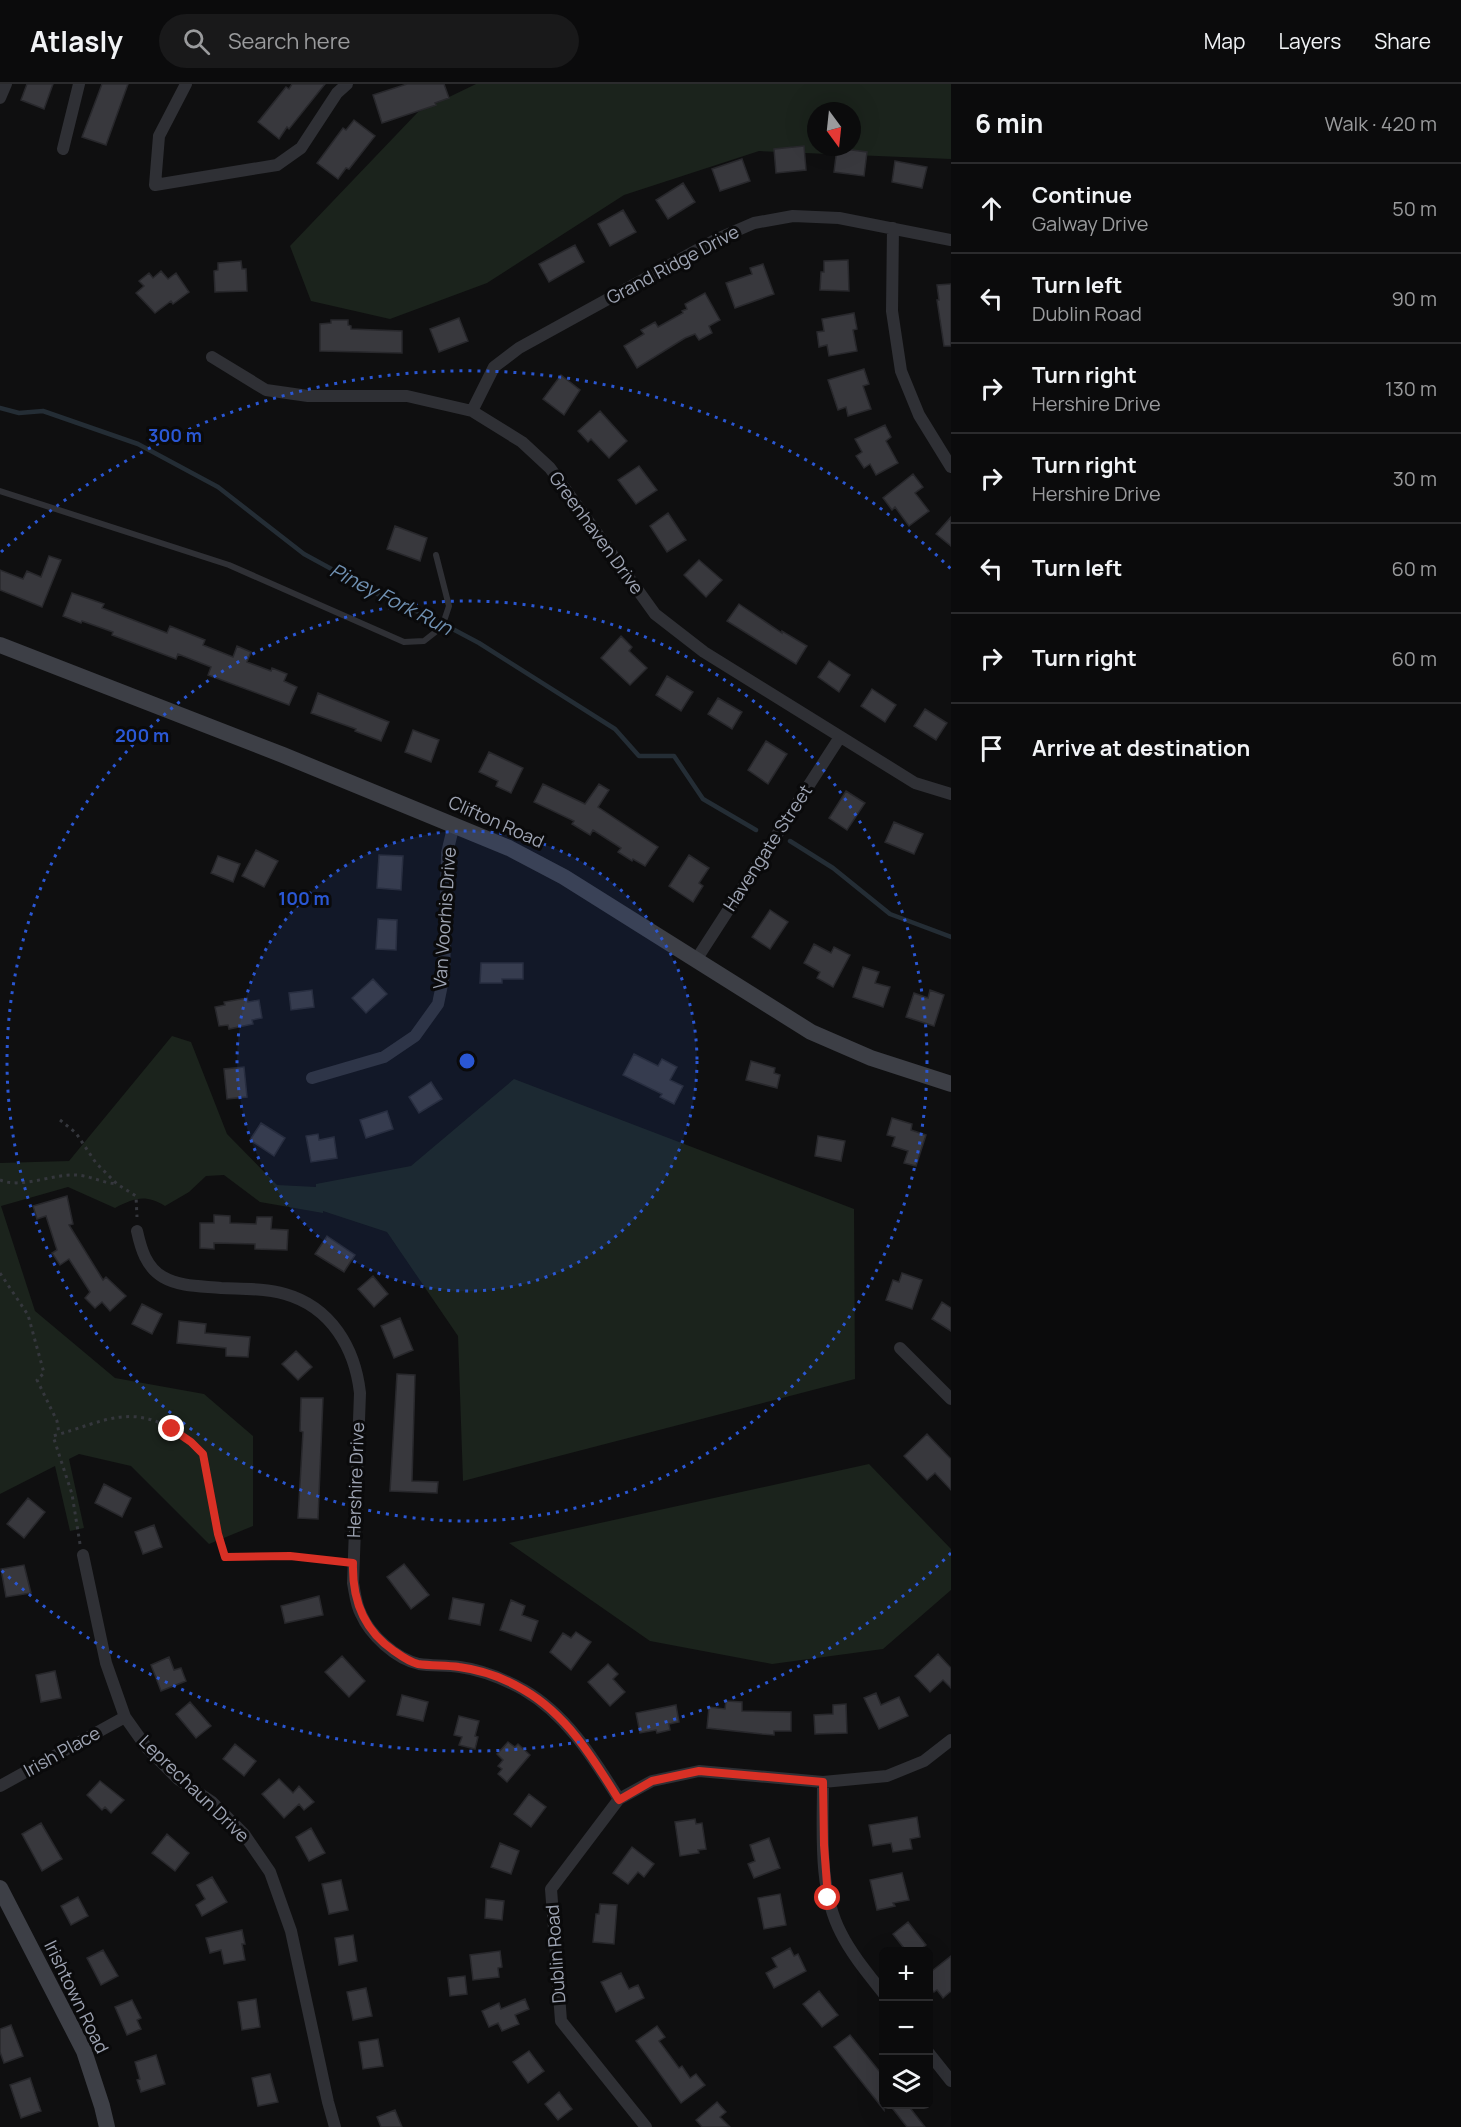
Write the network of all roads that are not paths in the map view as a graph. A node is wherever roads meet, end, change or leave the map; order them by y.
1 (6, 84) edge
2 (79, 84) edge
3 (186, 84) edge
4 (347, 84) edge
5 (0, 98) edge
6 (63, 149) dead end
7 (892, 228) junction
8 (951, 240) edge
9 (212, 357) dead end
10 (472, 411) junction
11 (951, 467) edge
12 (0, 491) edge
13 (436, 555) dead end
14 (0, 645) edge
15 (840, 737) junction
16 (951, 794) edge
17 (454, 824) junction
18 (696, 960) junction
19 (312, 1078) dead end
20 (951, 1084) edge
21 (137, 1231) dead end
22 (900, 1348) dead end
23 (951, 1399) edge
24 (83, 1555) dead end
25 (125, 1717) junction
26 (951, 1740) edge
27 (823, 1782) junction
28 (0, 1786) edge
29 (619, 1800) junction
30 (0, 1888) edge
31 (879, 1989) edge
32 (930, 2055) edge
33 (951, 2081) edge
34 (107, 2127) edge
35 (335, 2127) edge
36 (646, 2127) edge

1 - 5 street
2 - 6 street
3 - 4 street
7 - 8 street, Grand Ridge Drive
7 - 10 street, Grand Ridge Drive
7 - 11 street
9 - 10 street, Greenhaven Drive
10 - 15 street, Greenhaven Drive
12 - 13 lane
14 - 17 main road, Clifton Road
15 - 16 street, Greenhaven Drive
15 - 18 street, Havengate Street
17 - 18 main road, Clifton Road
17 - 19 street, Van Voorhis Drive
18 - 20 main road, Clifton Road
21 - 29 street, Hershire Drive
22 - 23 street
24 - 25 street, Leprechaun Drive
25 - 28 street, Irish Place
25 - 35 street, Leprechaun Drive
26 - 27 street, Dublin Road
27 - 29 street, Dublin Road
27 - 31 street
29 - 36 street, Dublin Road
30 - 34 main road, Irishtown Road
32 - 33 street

